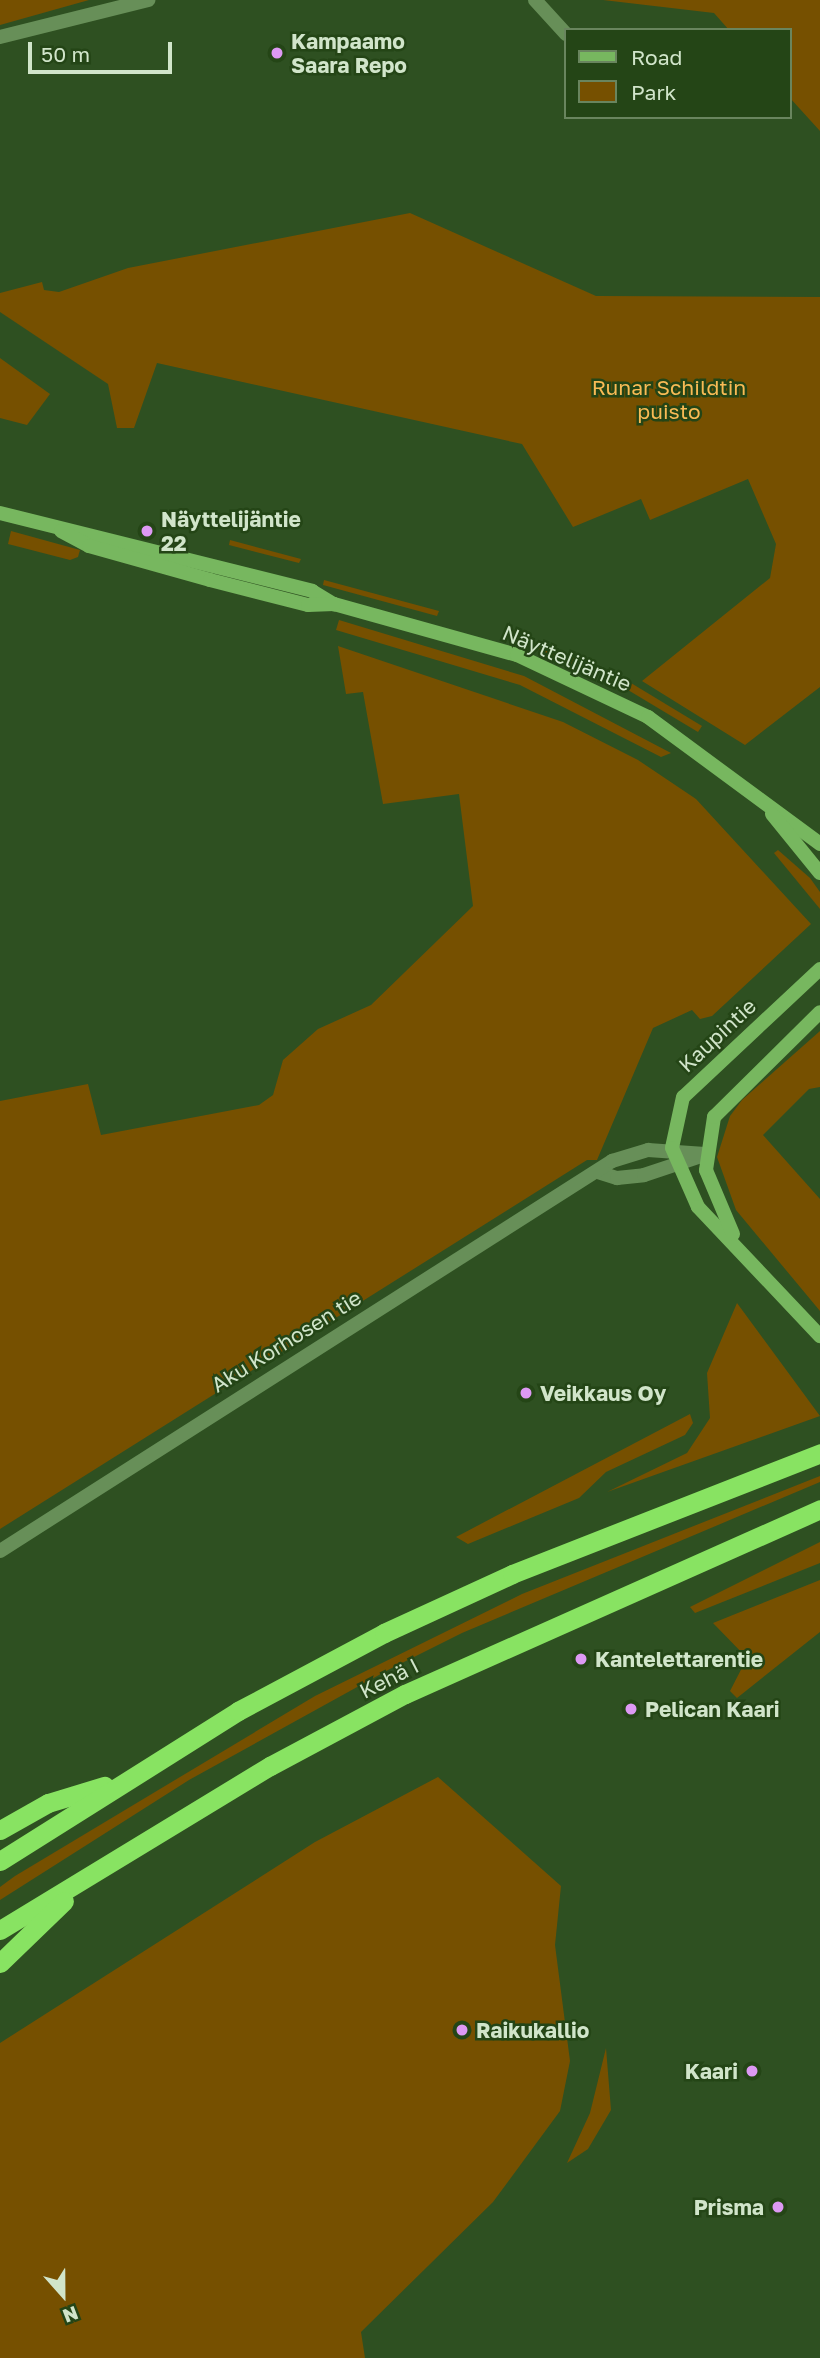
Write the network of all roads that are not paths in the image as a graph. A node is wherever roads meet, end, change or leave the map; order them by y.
1 (148, 0) edge
2 (535, 0) edge
3 (564, 32) edge
4 (0, 37) edge
5 (0, 513) edge
6 (761, 799) junction
7 (820, 844) edge
8 (820, 873) edge
9 (820, 969) edge
10 (820, 1012) edge
11 (672, 1148) junction
12 (705, 1154) junction
13 (677, 1167) junction
14 (598, 1172) junction
15 (739, 1245) junction
16 (816, 1331) edge
17 (820, 1453) edge
18 (820, 1509) edge
19 (0, 1551) edge
20 (125, 1779) junction
21 (0, 1830) edge
22 (0, 1861) edge
23 (87, 1878) junction
24 (0, 1930) edge
25 (0, 1963) edge

1 - 4 street
2 - 3 street
5 - 6 main road, Näyttelijäntie
6 - 7 main road, Näyttelijäntie
6 - 8 main road, Näyttelijäntie
9 - 11 main road, Kaupintie
10 - 12 main road
11 - 12 street, Aku Korhosen tie
11 - 13 main road
11 - 14 street, Aku Korhosen tie
12 - 13 street
12 - 15 main road
13 - 14 street
13 - 15 main road
14 - 19 street, Aku Korhosen tie
15 - 16 main road
17 - 20 highway, Kehä I
18 - 23 highway, Kehä I
20 - 21 highway
20 - 22 highway, Kehä I
23 - 24 highway, Kehä I
23 - 25 highway

